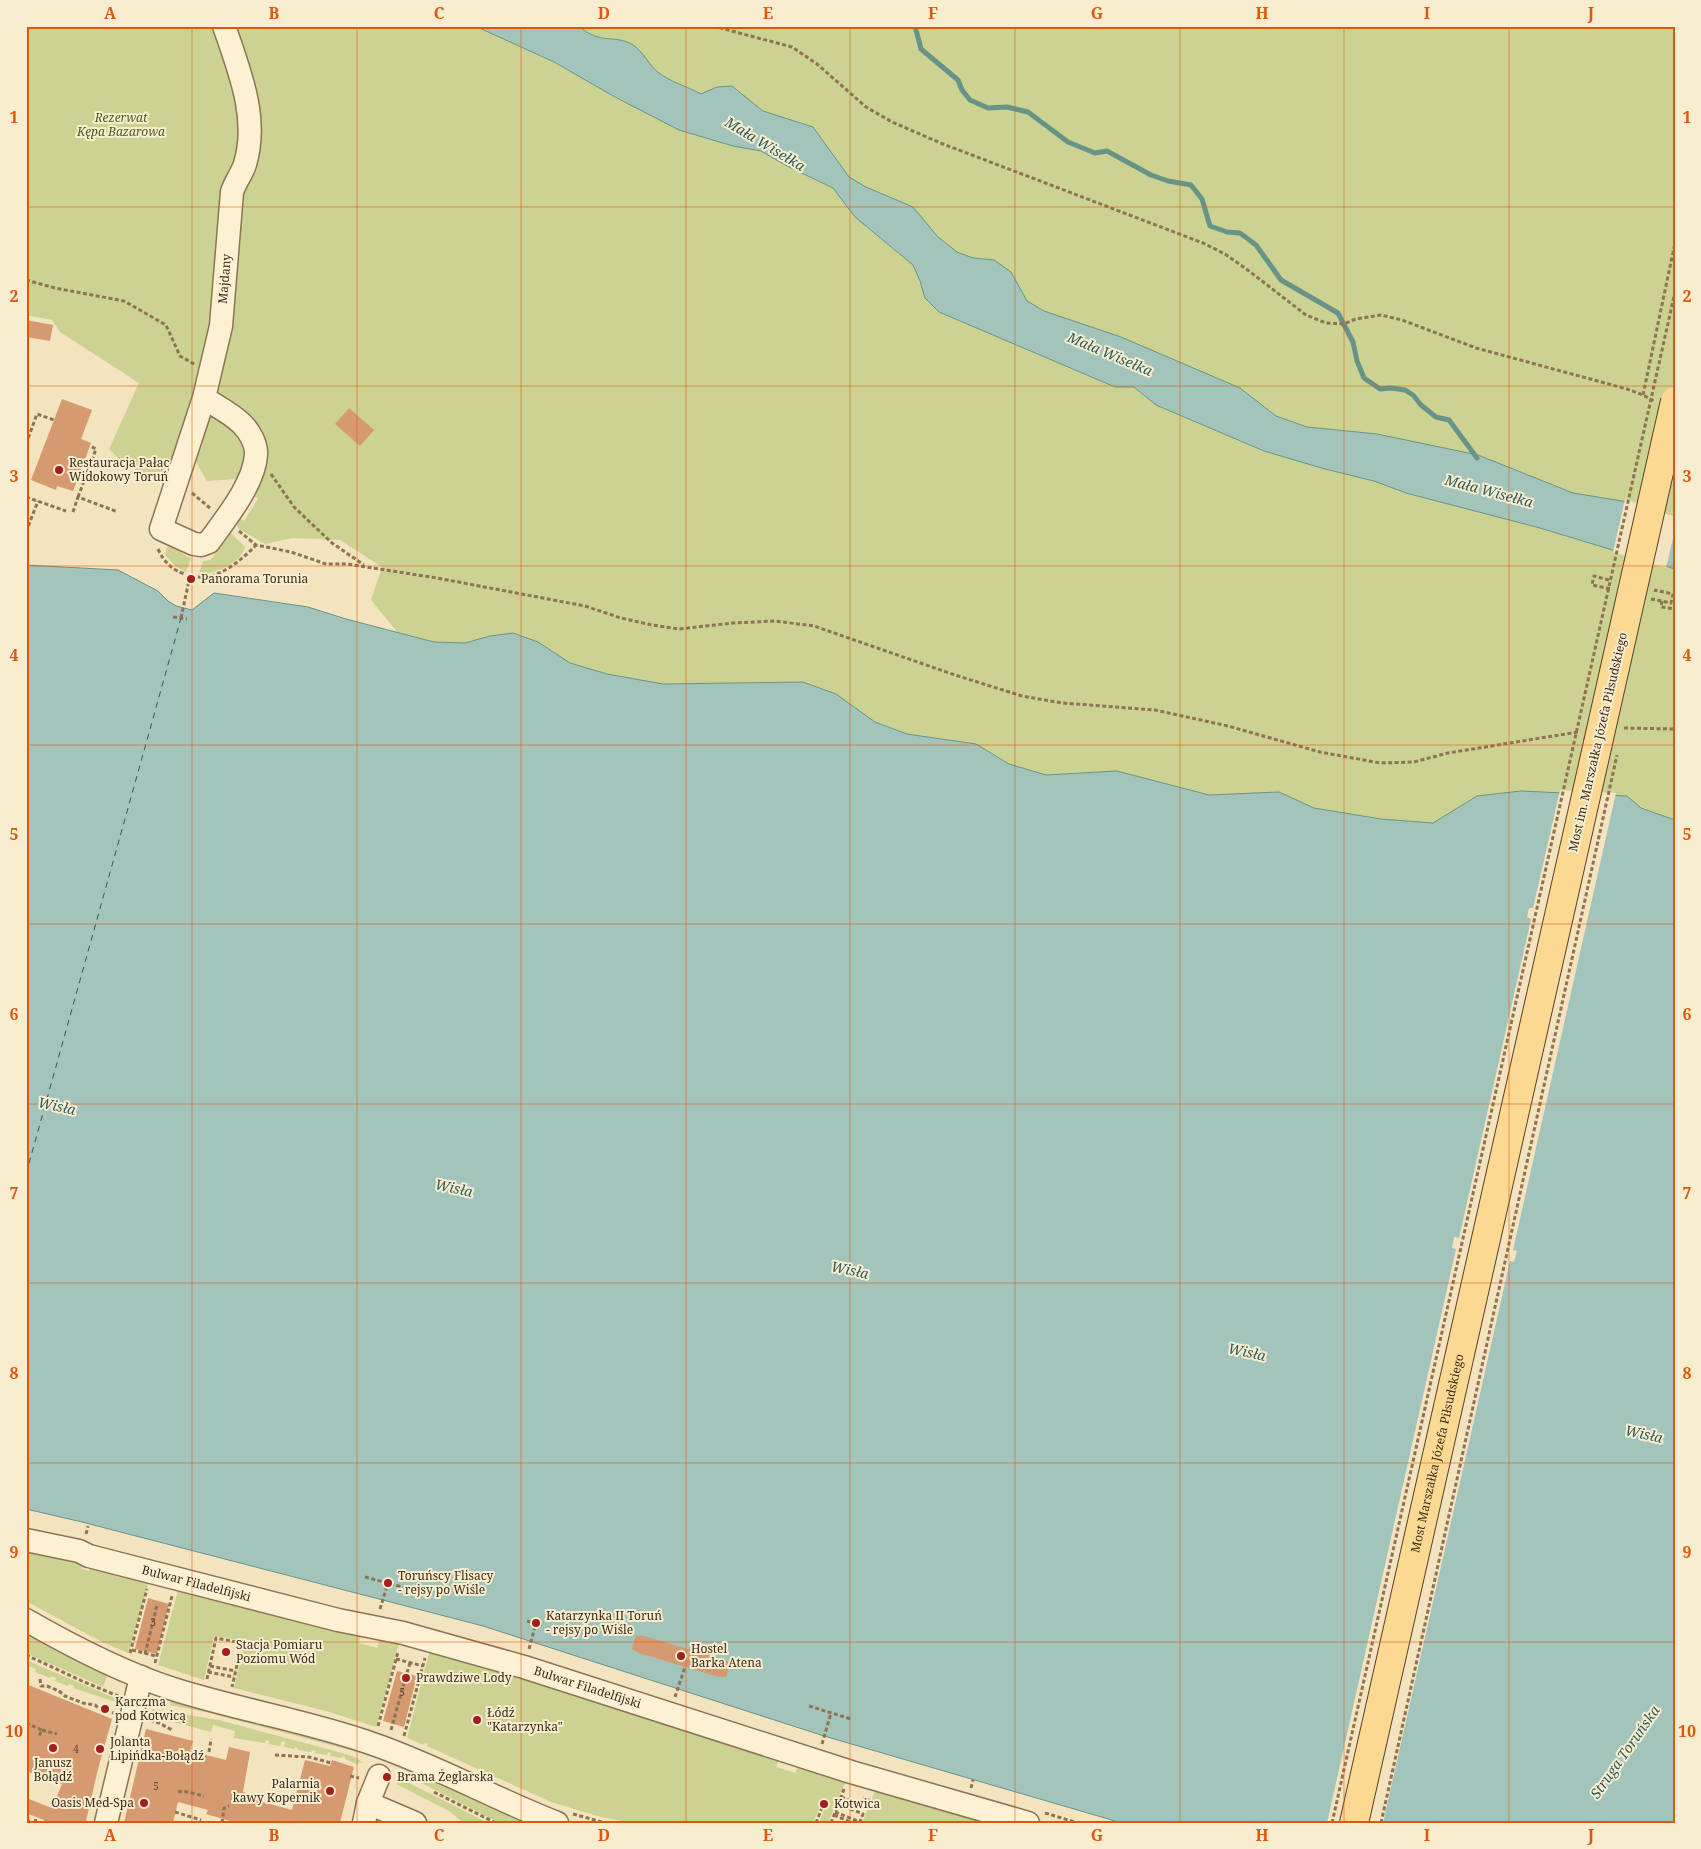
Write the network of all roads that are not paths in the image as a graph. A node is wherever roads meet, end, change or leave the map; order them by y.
1 (224, 26) edge
2 (204, 398) junction
3 (1667, 402) edge
4 (1521, 1083) joint
5 (26, 1540) edge
6 (26, 1620) edge
7 (147, 1673) junction
8 (394, 1742) junction
9 (366, 1813) edge
10 (106, 1823) edge
11 (415, 1823) edge
12 (558, 1823) edge
13 (1028, 1823) edge
14 (1354, 1823) edge

1 - 2 street, Majdany
2 - 2 street, Majdany
3 - 4 main road, Most im. Marszałka Józefa Piłsudskiego, bridge
4 - 14 main road, Most Marszałka Józefa Piłsudskiego
5 - 13 street, Bulwar Filadelfijski
6 - 7 street
7 - 8 street
7 - 10 street
8 - 9 street
8 - 12 street
9 - 11 street

